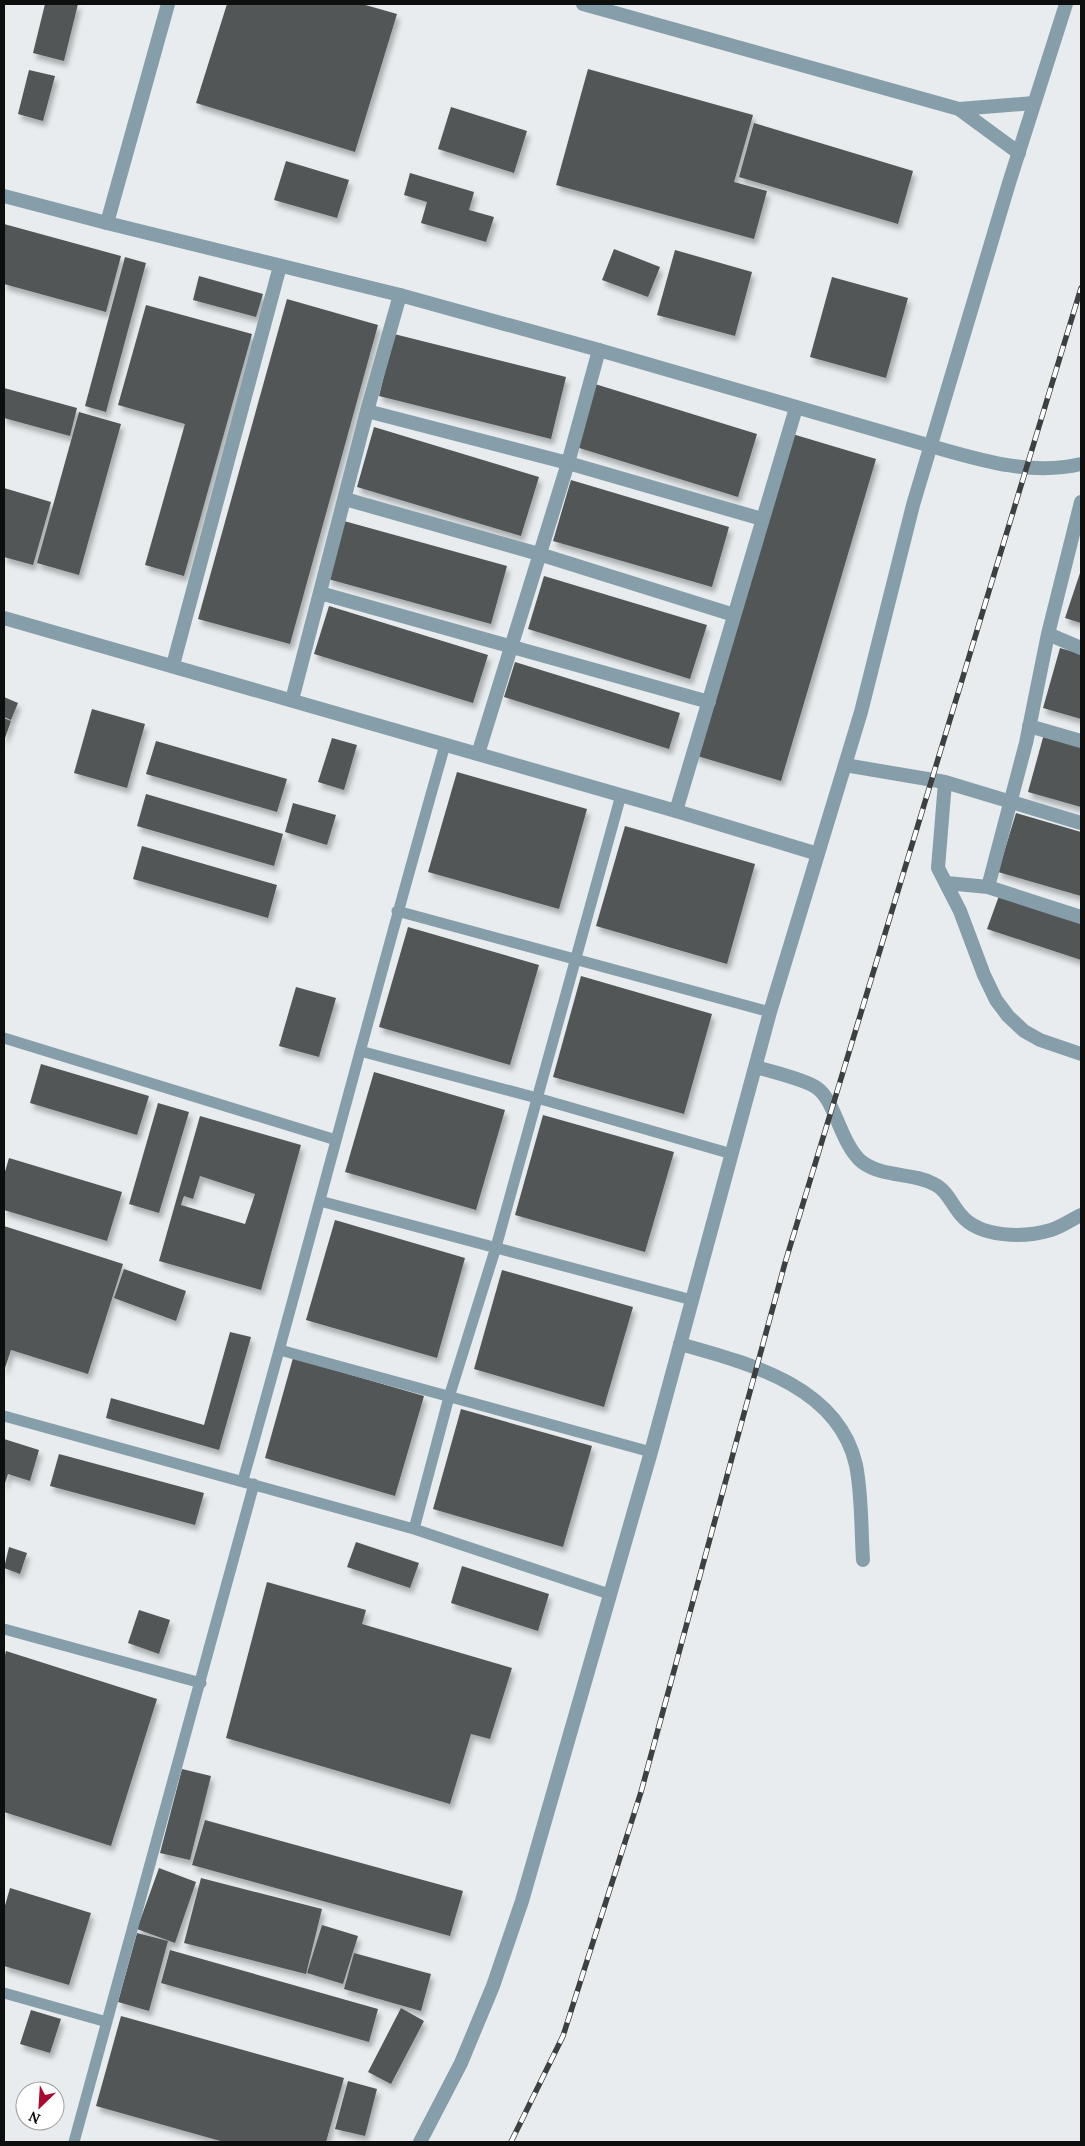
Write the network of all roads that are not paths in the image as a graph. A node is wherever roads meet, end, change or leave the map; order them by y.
1 (168, 4) edge
2 (584, 4) edge
3 (1066, 4) edge
4 (1034, 103) junction
5 (959, 109) junction
6 (1019, 153) junction
7 (4, 196) edge
8 (107, 223) junction
9 (280, 266) junction
10 (400, 295) junction
11 (599, 350) junction
12 (796, 408) junction
13 (367, 411) junction
14 (931, 446) junction
15 (568, 463) junction
16 (1081, 464) edge
17 (345, 499) junction
18 (1081, 502) edge
19 (762, 519) junction
20 (539, 554) junction
21 (1068, 554) junction
22 (1081, 559) edge
23 (320, 593) junction
24 (734, 614) junction
25 (4, 618) edge
26 (1048, 634) junction
27 (510, 646) junction
28 (1081, 648) edge
29 (173, 665) junction
30 (292, 700) junction
31 (708, 702) junction
32 (1029, 726) junction
33 (1081, 741) edge
34 (445, 745) junction
35 (478, 754) junction
36 (845, 765) junction
37 (945, 782) junction
38 (621, 795) junction
39 (1012, 800) junction
40 (676, 811) junction
41 (1081, 823) edge
42 (818, 854) junction
43 (947, 883) junction
44 (988, 887) junction
45 (397, 911) junction
46 (1081, 917) edge
47 (575, 960) junction
48 (770, 1012) junction
49 (4, 1038) edge
50 (360, 1051) junction
51 (1081, 1054) edge
52 (756, 1067) junction
53 (537, 1098) junction
54 (336, 1140) junction
55 (732, 1154) junction
56 (320, 1201) junction
57 (1081, 1215) edge
58 (496, 1248) junction
59 (692, 1300) junction
60 (680, 1344) junction
61 (280, 1350) junction
62 (450, 1397) junction
63 (4, 1416) edge
64 (651, 1452) junction
65 (243, 1480) junction
66 (254, 1484) junction
67 (414, 1529) junction
68 (863, 1560) dead end
69 (609, 1594) junction
70 (4, 1629) edge
71 (201, 1683) junction
72 (4, 1993) edge
73 (107, 2022) junction
74 (74, 2142) edge
75 (420, 2142) edge

1 - 8 street
2 - 5 street
3 - 4 street
4 - 5 street
4 - 6 street
5 - 6 street
6 - 14 street
7 - 8 street
8 - 9 street
9 - 10 street
9 - 29 street
10 - 11 street
10 - 13 street
11 - 12 street
11 - 15 street
12 - 14 street
12 - 19 street
13 - 15 street
13 - 17 street
14 - 16 street
14 - 36 street
15 - 19 street
15 - 20 street
17 - 20 street
17 - 23 street
18 - 21 street
19 - 24 street
20 - 24 street
20 - 27 street
21 - 22 street
21 - 26 street
23 - 27 street
23 - 30 street
24 - 31 street
25 - 29 street
26 - 28 street
26 - 32 street
27 - 31 street
27 - 35 street
29 - 30 street
30 - 34 street
31 - 40 street
32 - 33 street
32 - 39 street
34 - 35 street
34 - 45 lane
35 - 38 street
36 - 37 street
36 - 42 street
37 - 39 street
37 - 43 street
38 - 40 street
38 - 47 lane
39 - 41 street
39 - 44 street
40 - 42 street
42 - 48 street
43 - 44 street
43 - 51 street
44 - 46 street
45 - 47 lane
45 - 50 lane
47 - 48 lane
47 - 53 lane
48 - 52 street
49 - 54 lane
50 - 53 lane
50 - 54 lane
52 - 55 street
52 - 57 street
53 - 55 lane
53 - 58 lane
54 - 56 lane
55 - 59 street
56 - 58 lane
56 - 61 lane
58 - 59 lane
58 - 62 lane
59 - 60 street
60 - 64 street
60 - 68 street
61 - 62 lane
61 - 65 lane
62 - 64 lane
62 - 67 lane
63 - 65 lane
64 - 69 street
65 - 66 lane
66 - 67 lane
66 - 71 lane
67 - 69 lane
69 - 75 street
70 - 71 lane
71 - 73 lane
72 - 73 lane
73 - 74 lane

